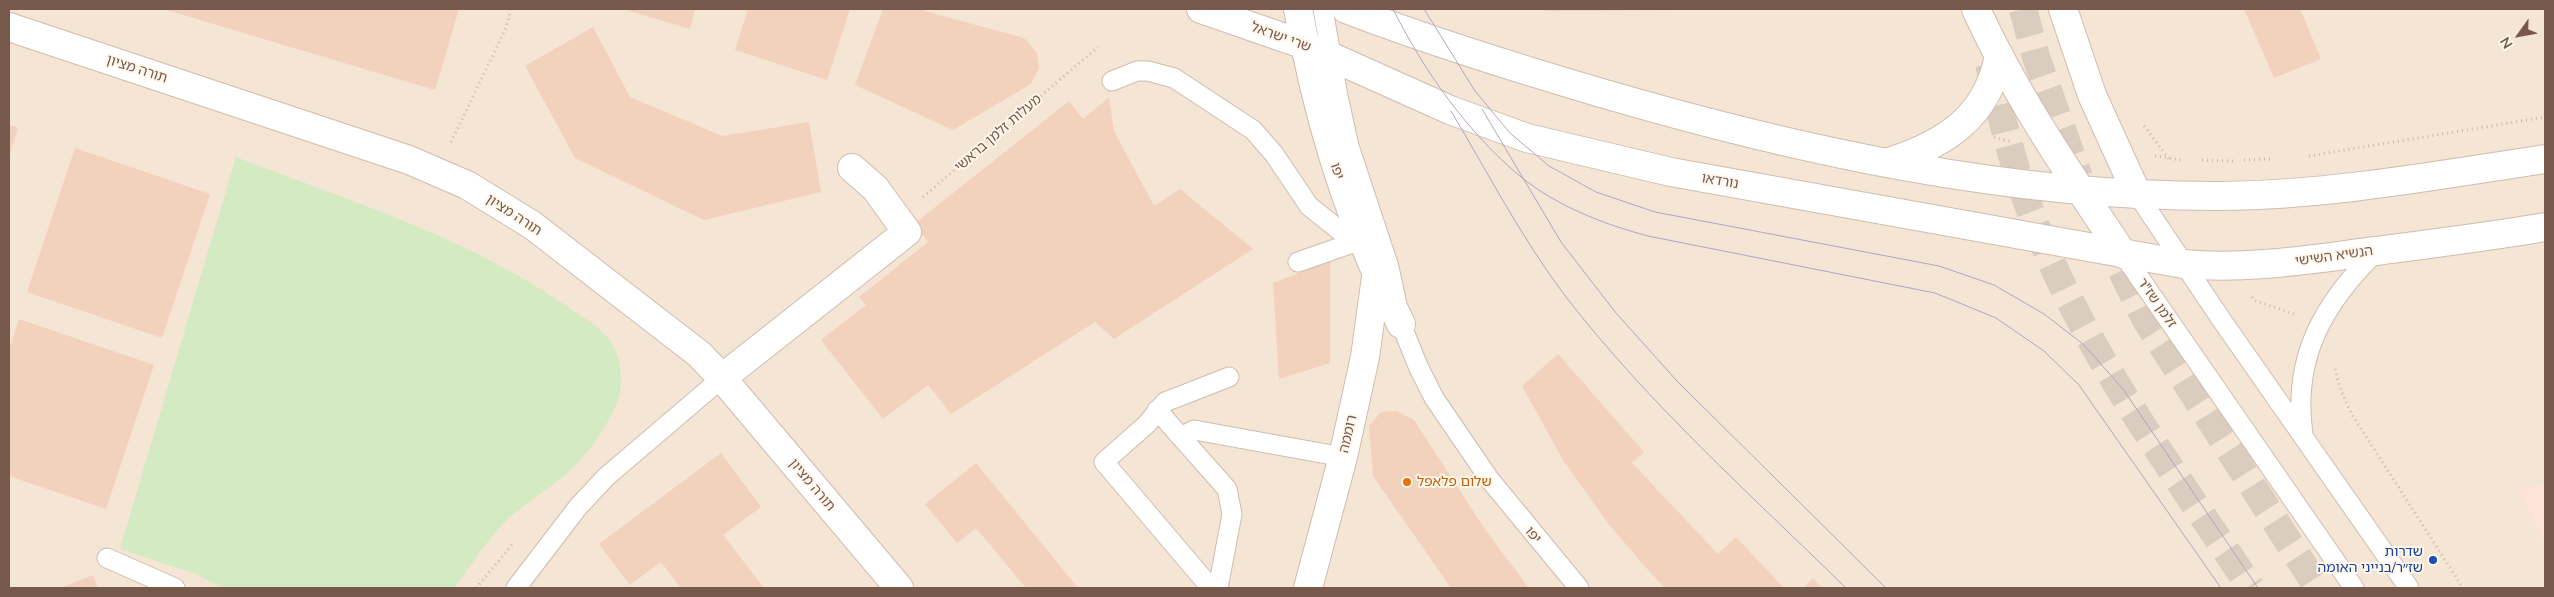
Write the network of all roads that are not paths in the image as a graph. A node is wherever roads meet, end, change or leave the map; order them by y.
1 (1201, 9) edge
2 (1298, 9) edge
3 (1323, 9) edge
4 (1346, 9) edge
5 (1976, 9) edge
6 (2063, 9) edge
7 (9, 27) edge
8 (1305, 45) junction
9 (1999, 55) junction
10 (1331, 56) junction
11 (1112, 80) dead end
12 (2545, 159) edge
13 (1889, 163) junction
14 (852, 168) dead end
15 (2080, 189) junction
16 (2137, 194) junction
17 (2545, 227) edge
18 (1361, 240) junction
19 (2378, 250) junction
20 (2123, 254) junction
21 (1298, 262) dead end
22 (2183, 264) junction
23 (1376, 277) junction
24 (1401, 324) junction
25 (1229, 377) dead end
26 (722, 378) junction
27 (1157, 410) junction
28 (1181, 437) junction
29 (2304, 437) junction
30 (1343, 457) junction
31 (108, 558) dead end
32 (175, 588) edge
33 (516, 588) edge
34 (899, 588) edge
35 (1211, 588) edge
36 (1218, 588) edge
37 (1308, 588) edge
38 (1579, 588) edge
39 (2354, 588) edge
40 (2410, 588) edge

1 - 8 street, שרי ישראל
2 - 8 street, יפו
3 - 10 lane, יפו
4 - 13 street
5 - 9 street, זלמן שז"ר
6 - 16 street
7 - 26 street, תורה מציון
8 - 10 street, שרי ישראל
8 - 18 street, יפו
9 - 13 street
9 - 15 street, זלמן שז"ר
10 - 20 street, נורדאו
10 - 24 lane, יפו
11 - 18 lane
12 - 16 street
13 - 15 street
14 - 26 street
15 - 16 street
15 - 20 street, זלמן שז"ר
16 - 22 lane
17 - 19 street, הנשיא השישי
18 - 21 lane
18 - 23 street, יפו
19 - 22 street, הנשיא השישי
19 - 29 lane
20 - 22 street, הנשיא השישי
20 - 39 lane, זלמן שז"ר
22 - 29 lane
23 - 24 street, יפו
23 - 30 street, רוממה
24 - 38 lane, יפו
25 - 27 lane
26 - 33 lane
26 - 34 street, תורה מציון
27 - 28 lane
27 - 35 lane
28 - 30 lane
28 - 36 lane
29 - 40 lane
30 - 37 street, רוממה
31 - 32 lane

